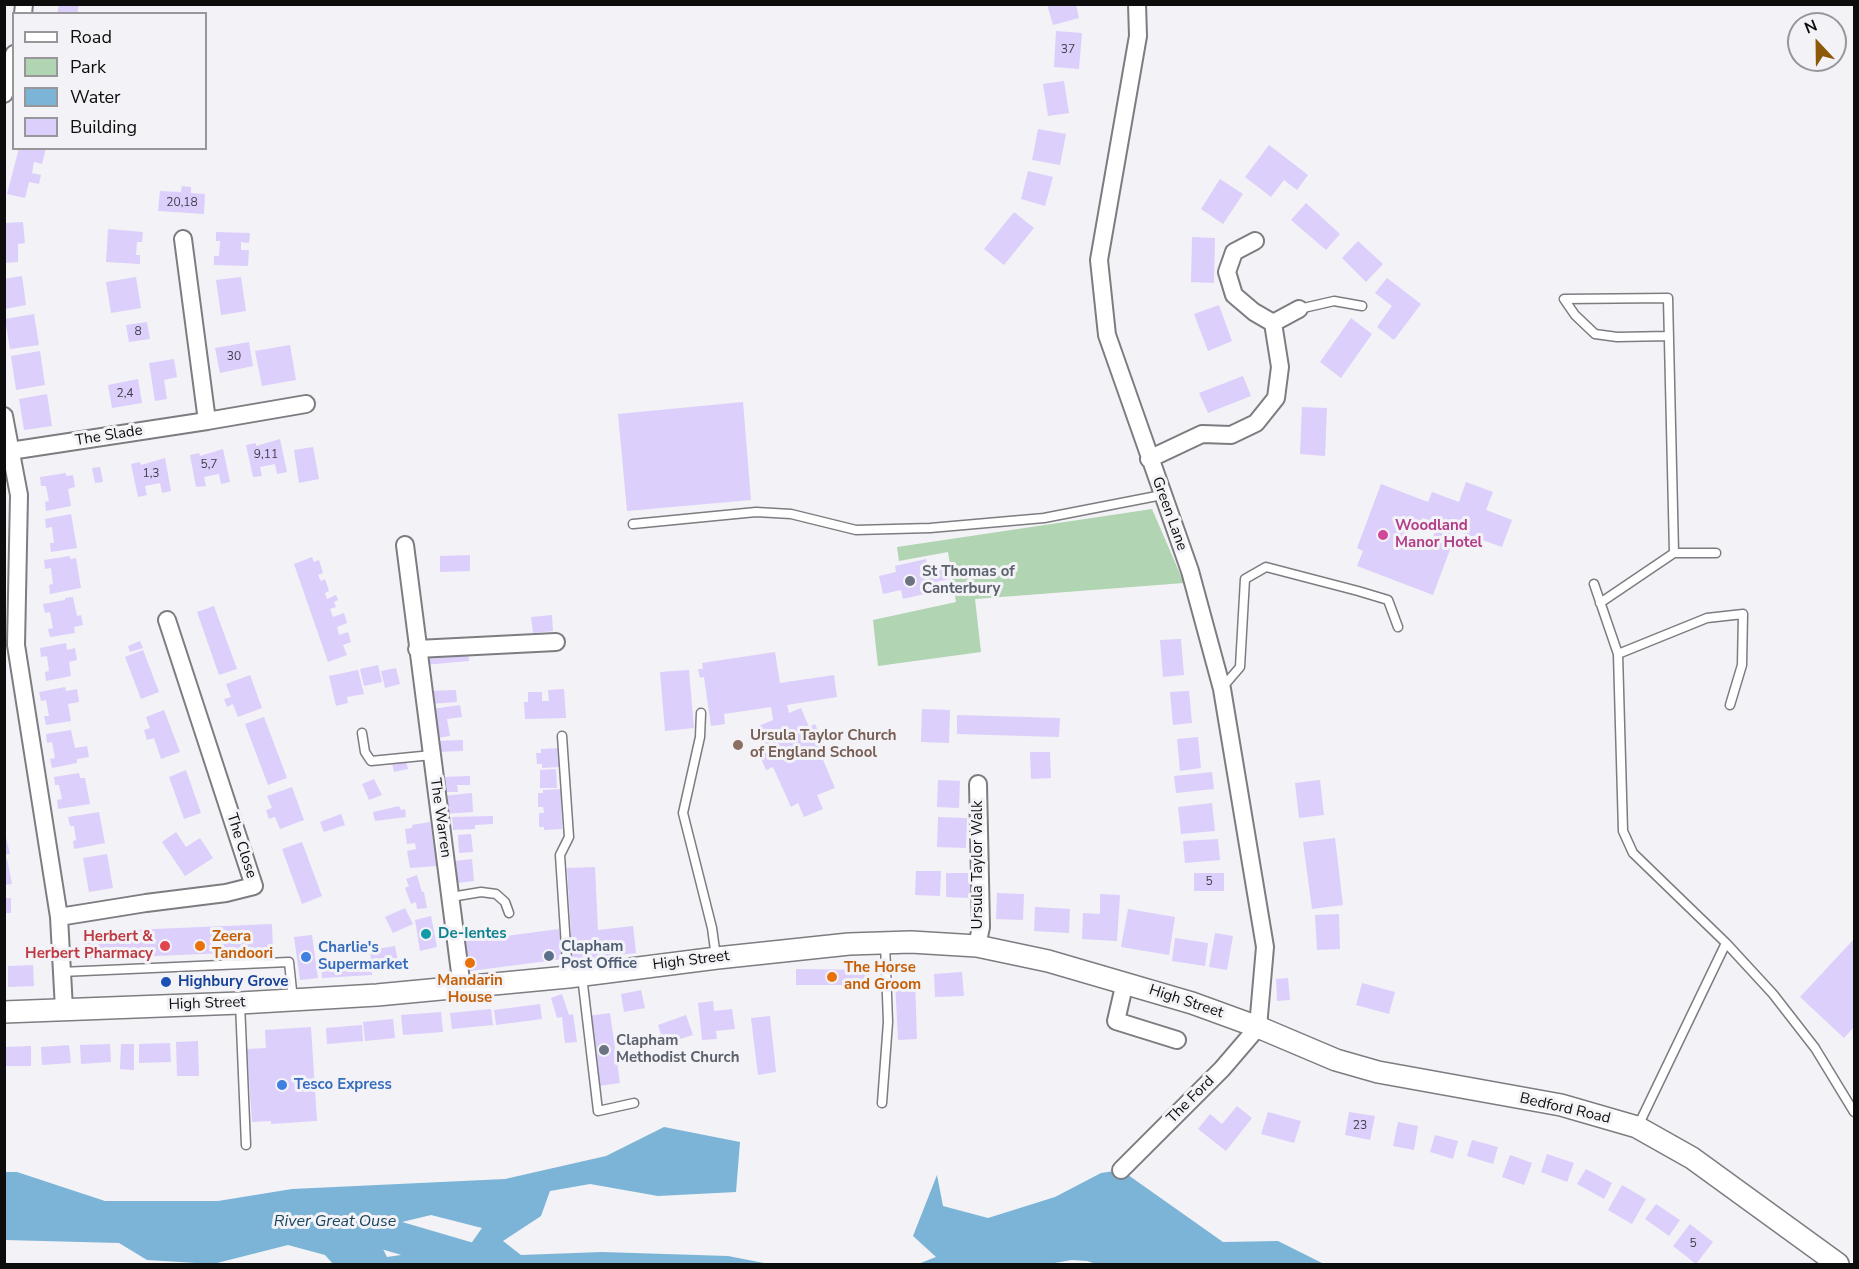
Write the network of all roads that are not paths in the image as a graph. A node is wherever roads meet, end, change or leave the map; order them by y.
1 (1137, 4) edge
2 (12, 62) edge
3 (5, 92) edge
4 (183, 239) dead end
5 (1255, 241) dead end
6 (1362, 306) dead end
7 (1299, 309) joint
8 (1273, 323) junction
9 (1669, 336) junction
10 (306, 404) dead end
11 (4, 416) edge
12 (207, 421) junction
13 (10, 451) junction
14 (1149, 459) junction
15 (1162, 495) junction
16 (633, 524) dead end
17 (405, 544) dead end
18 (1674, 553) junction
19 (1716, 553) dead end
20 (1594, 584) dead end
21 (1600, 603) junction
22 (167, 620) dead end
23 (1398, 627) dead end
24 (556, 642) dead end
25 (417, 649) junction
26 (1618, 654) junction
27 (1222, 689) junction
28 (1730, 705) dead end
29 (701, 713) dead end
30 (362, 733) dead end
31 (562, 736) dead end
32 (432, 754) junction
33 (978, 784) dead end
34 (451, 897) junction
35 (509, 913) dead end
36 (59, 917) junction
37 (885, 943) junction
38 (1726, 943) junction
39 (977, 946) junction
40 (717, 958) junction
41 (61, 972) junction
42 (575, 976) junction
43 (1125, 982) junction
44 (462, 988) junction
45 (293, 1000) junction
46 (240, 1003) junction
47 (64, 1009) junction
48 (4, 1012) edge
49 (1258, 1027) junction
50 (1177, 1040) dead end
51 (634, 1103) dead end
52 (882, 1103) dead end
53 (1854, 1112) edge
54 (1637, 1127) junction
55 (246, 1145) dead end
56 (1121, 1170) dead end
57 (1838, 1264) edge

1 - 14 street, Green Lane
2 - 3 street
4 - 12 street
5 - 8 street
6 - 7 lane
7 - 8 street
8 - 14 street
9 - 9 lane
9 - 18 lane
10 - 12 street, The Slade
11 - 13 street
12 - 13 street, The Slade
13 - 36 street
14 - 15 street, Green Lane
15 - 16 lane
15 - 27 street, Green Lane
17 - 25 street, The Warren
18 - 19 lane
18 - 21 lane
20 - 21 lane
21 - 26 lane
22 - 36 street, The Close
23 - 27 lane
24 - 25 street
25 - 32 street, The Warren
26 - 28 lane
26 - 38 lane
27 - 49 street, Green Lane
29 - 40 lane
30 - 32 lane
31 - 42 lane
32 - 34 street, The Warren
33 - 39 street, Ursula Taylor Walk
34 - 35 lane
34 - 44 street, The Warren
36 - 41 street
37 - 39 street, High Street
37 - 40 street, High Street
37 - 52 lane
38 - 53 lane
38 - 54 lane
39 - 43 street, High Street
40 - 42 street, High Street
41 - 45 lane
41 - 47 street
42 - 44 street, High Street
42 - 51 lane
43 - 49 street, High Street
43 - 50 street
44 - 45 street, High Street
45 - 46 street, High Street
46 - 47 street, High Street
46 - 55 lane
47 - 48 street, High Street
49 - 54 street, Bedford Road
49 - 56 street, The Ford
54 - 57 street, Bedford Road

